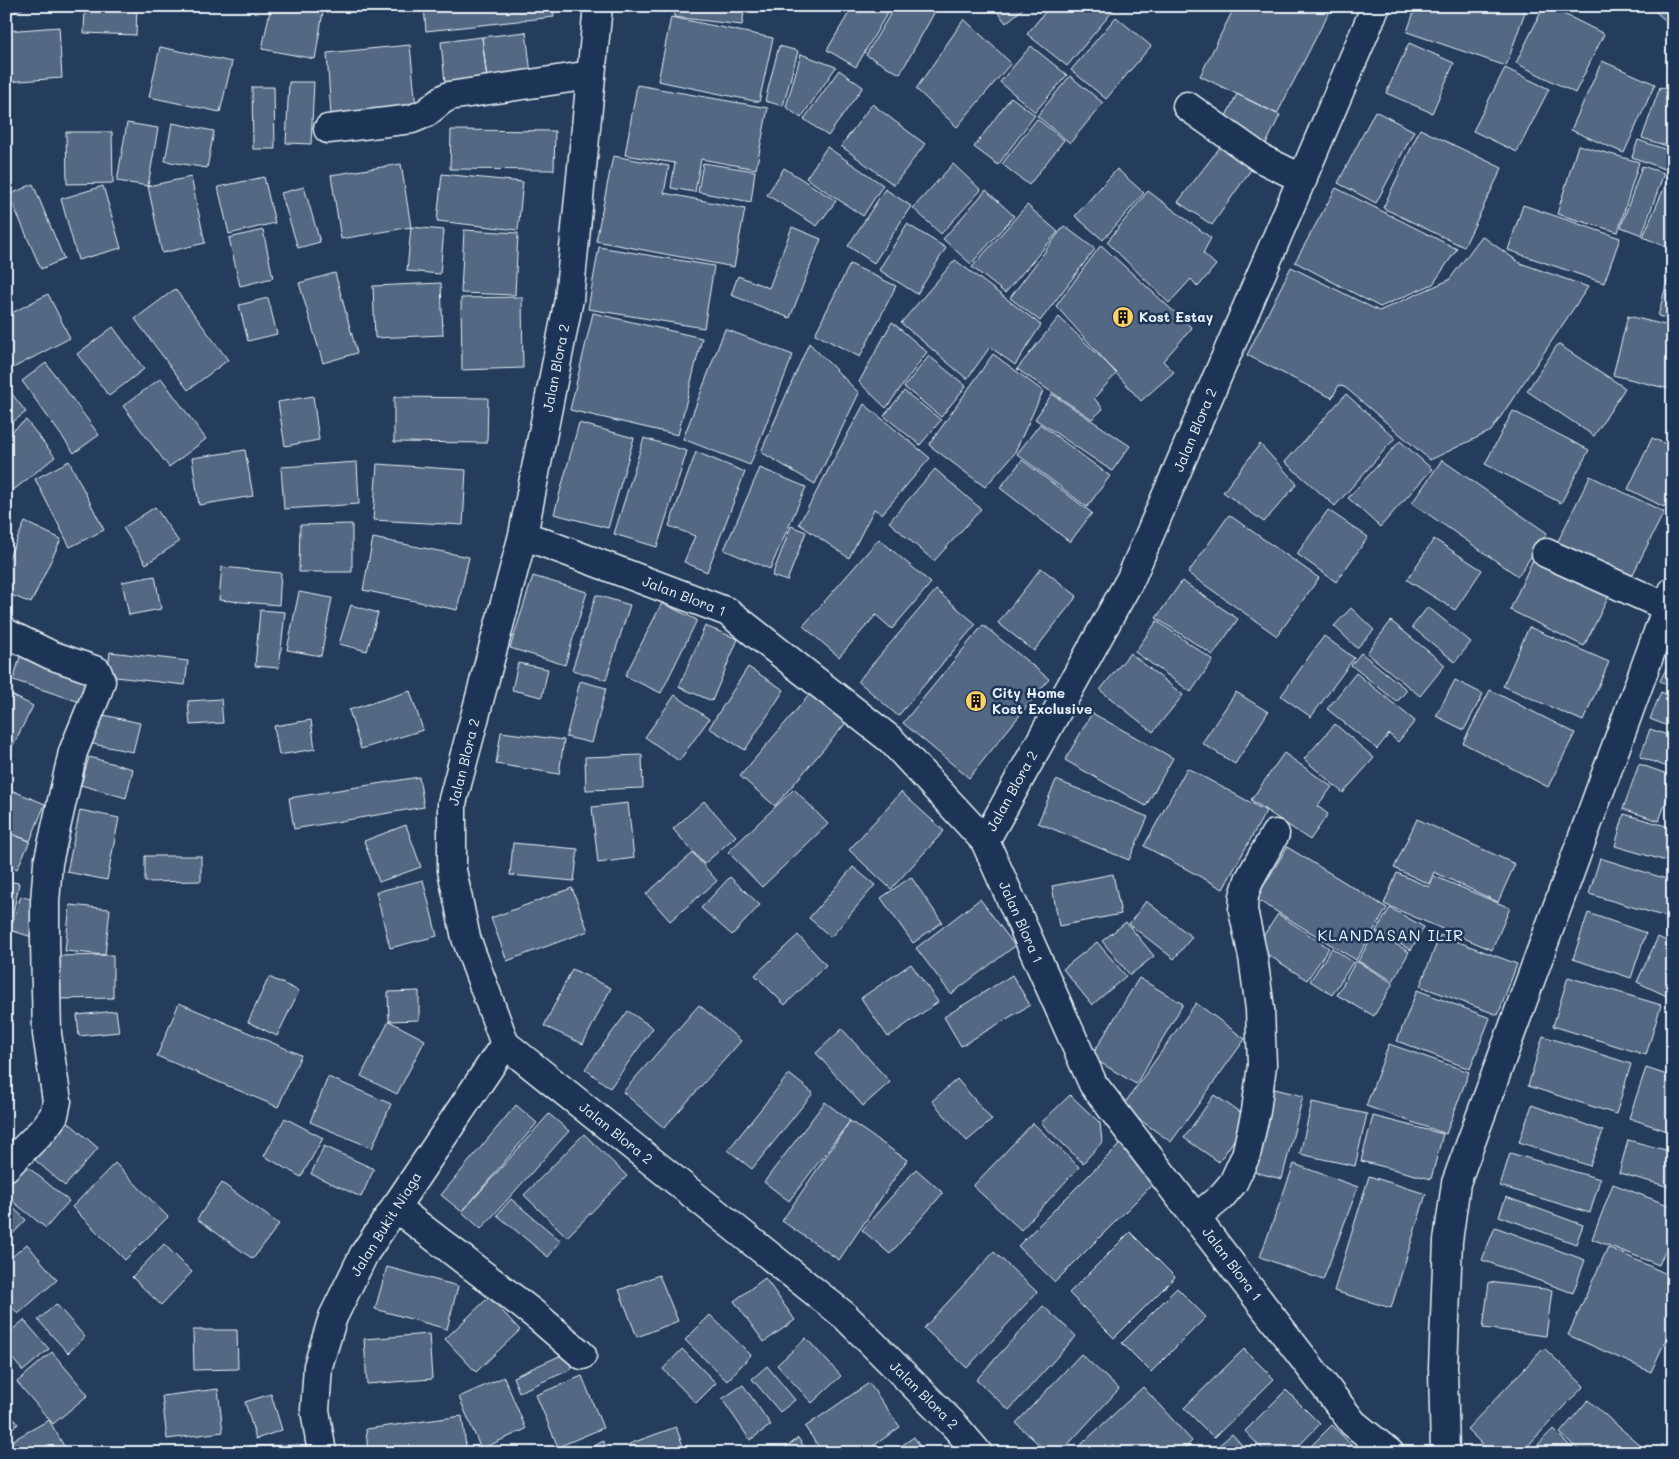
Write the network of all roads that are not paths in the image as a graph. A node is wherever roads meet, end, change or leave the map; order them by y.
1 (598, 6) edge
2 (1376, 6) edge
3 (591, 75) junction
4 (1186, 106) dead end
5 (328, 129) dead end
6 (1303, 179) junction
7 (523, 536) junction
8 (1546, 553) dead end
9 (1670, 599) edge
10 (6, 633) edge
11 (1275, 834) dead end
12 (985, 840) junction
13 (505, 1044) junction
14 (6, 1167) edge
15 (395, 1207) junction
16 (1196, 1218) junction
17 (582, 1355) dead end
18 (322, 1453) edge
19 (978, 1453) edge
20 (1390, 1453) edge
21 (1445, 1453) edge

1 - 3 street, Jalan Blora 2
2 - 6 street, Jalan Blora 2
3 - 5 street
3 - 7 street, Jalan Blora 2
4 - 6 street
6 - 12 street, Jalan Blora 2
7 - 12 street, Jalan Blora 1
7 - 13 street, Jalan Blora 2
8 - 9 street
9 - 21 street
10 - 14 street
11 - 16 street
12 - 16 street, Jalan Blora 1
13 - 15 street, Jalan Bukit Niaga
13 - 19 street, Jalan Blora 2
15 - 17 street
15 - 18 street, Jalan Bukit Niaga
16 - 20 street, Jalan Blora 1

